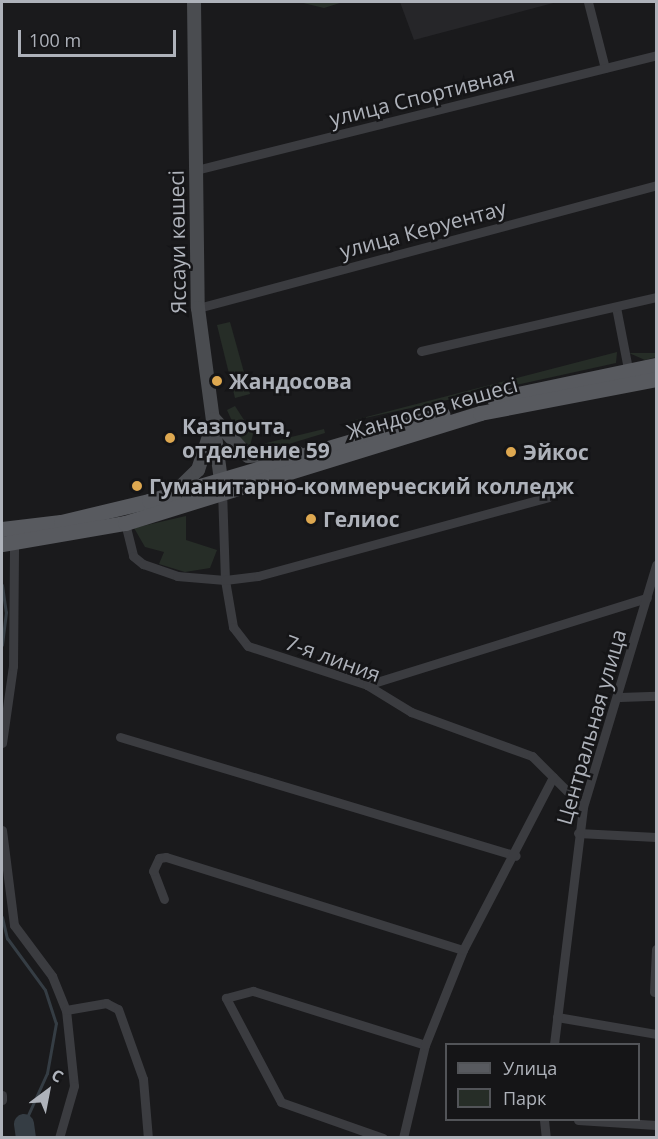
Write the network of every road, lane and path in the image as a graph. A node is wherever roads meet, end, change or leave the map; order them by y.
1 (194, 2) edge
2 (588, 2) edge
3 (657, 55) edge
4 (605, 68) junction
5 (196, 170) junction
6 (657, 185) edge
7 (657, 297) edge
8 (616, 307) junction
9 (198, 308) junction
10 (421, 351) dead end
11 (657, 365) edge
12 (628, 369) junction
13 (657, 379) edge
14 (213, 418) junction
15 (309, 453) junction
16 (221, 486) junction
17 (548, 497) dead end
18 (149, 501) junction
19 (125, 523) junction
20 (8, 536) edge
21 (657, 565) edge
22 (225, 580) junction
23 (647, 598) junction
24 (367, 685) junction
25 (657, 696) edge
26 (620, 697) junction
27 (120, 737) dead end
28 (2, 743) edge
29 (553, 777) junction
30 (583, 807) junction
31 (2, 830) edge
32 (578, 833) junction
33 (657, 837) edge
34 (516, 856) junction
35 (164, 899) dead end
36 (657, 949) edge
37 (463, 950) junction
38 (654, 993) dead end
39 (66, 1010) junction
40 (557, 1017) junction
41 (657, 1034) edge
42 (554, 1043) edge
43 (425, 1045) junction
44 (2, 1095) edge
45 (2, 1100) edge
46 (544, 1121) edge
47 (604, 1121) edge
48 (657, 1125) edge
49 (59, 1137) edge
50 (148, 1137) edge
51 (383, 1137) edge
52 (403, 1137) edge
53 (546, 1137) edge

1 - 5 main road, Яссауи көшесі
2 - 4 street
3 - 4 street, улица Спортивная
4 - 5 street, улица Спортивная
5 - 9 main road, Яссауи көшесі
6 - 9 street, улица Керуентау
7 - 8 street
8 - 10 street
8 - 12 street
9 - 14 main road, Яссауи көшесі
11 - 12 main road, Жандосов көшесі
12 - 15 main road, Жандосов көшесі
13 - 16 main road, Жандосов көшесі
14 - 15 main road
14 - 16 main road, Яссауи көшесі
14 - 18 main road
15 - 16 main road, Жандосов көшесі
16 - 18 main road
16 - 19 main road
16 - 22 street, 7-я линия
17 - 22 street
18 - 20 main road
19 - 20 main road
19 - 22 street
20 - 28 street
21 - 23 street, Центральная улица
22 - 24 street, 7-я линия
23 - 24 street
23 - 26 street, Центральная улица
24 - 29 street, 7-я линия
25 - 26 street
26 - 30 street, Центральная улица
27 - 34 street
29 - 30 street, 7-я линия
29 - 34 street
30 - 32 street, Центральная улица
31 - 39 street
32 - 33 street
32 - 40 street, Центральная улица
34 - 37 street
35 - 37 street
36 - 38 street
37 - 43 street
39 - 49 street
39 - 50 street
40 - 41 street
40 - 42 street, Центральная улица
43 - 51 street
43 - 52 street
44 - 45 street
46 - 53 street
47 - 48 street

